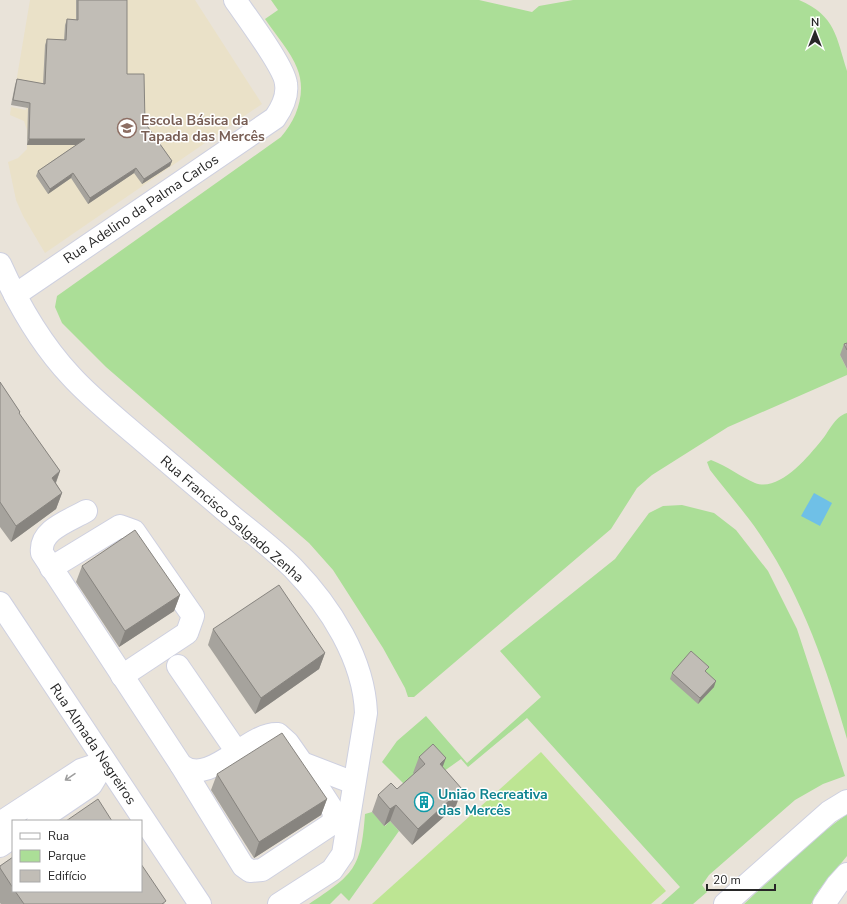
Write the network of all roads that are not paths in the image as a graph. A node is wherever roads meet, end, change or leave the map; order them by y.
1 (236, 0) edge
2 (0, 264) edge
3 (15, 295) junction
4 (86, 511) dead end
5 (51, 568) junction
6 (0, 604) edge
7 (178, 666) dead end
8 (122, 676) junction
9 (237, 752) junction
10 (105, 762) junction
11 (302, 763) junction
12 (181, 765) junction
13 (354, 783) junction
14 (847, 801) edge
15 (40, 820) edge
16 (0, 823) edge
17 (12, 838) edge
18 (0, 846) edge
19 (847, 874) edge
20 (200, 904) edge
21 (279, 904) edge
22 (725, 904) edge
23 (824, 904) edge

1 - 3 street, Rua Adelino da Palma Carlos
2 - 3 street, Rua Francisco Salgado Zenha
3 - 13 street, Rua Francisco Salgado Zenha
4 - 5 street
5 - 8 street
5 - 8 street
6 - 10 street, Rua Almada Negreiros
7 - 9 street
8 - 12 street
9 - 11 street
9 - 12 street
10 - 15 street
10 -> 16 street
10 - 20 street, Rua Almada Negreiros
11 - 12 street
11 - 13 street
13 - 21 street, Rua Francisco Salgado Zenha
14 - 22 street
17 - 18 street
19 - 23 street

